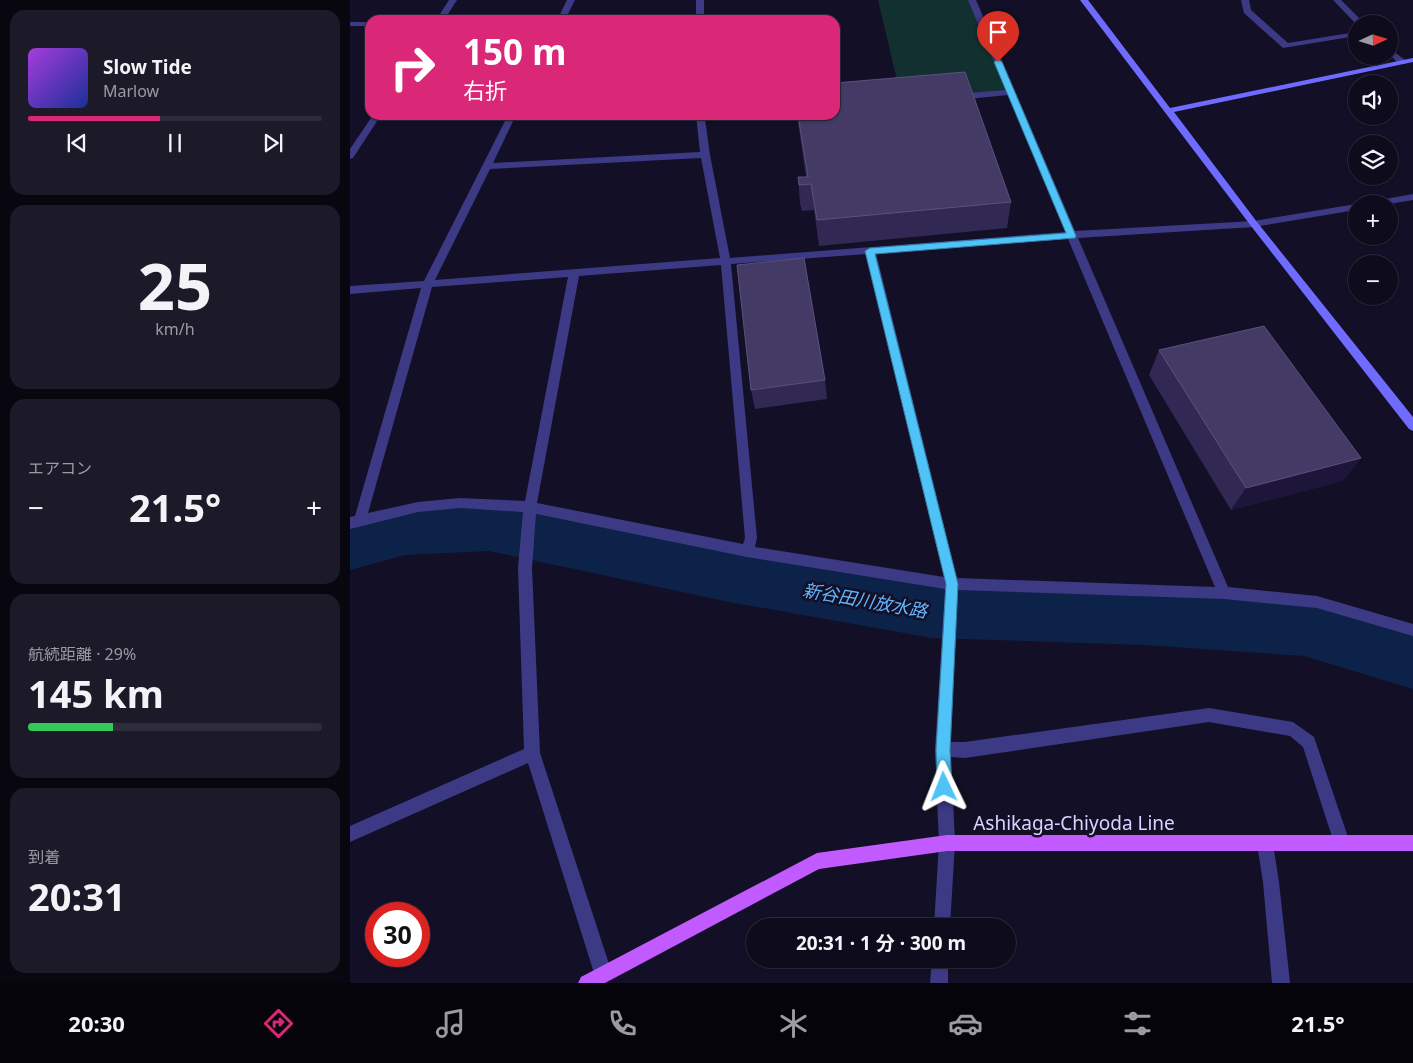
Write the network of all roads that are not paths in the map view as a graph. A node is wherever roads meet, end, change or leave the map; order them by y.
1 (453, 0) edge
2 (571, 0) edge
3 (700, 0) edge
4 (972, 0) edge
5 (1084, 0) edge
6 (1245, 0) edge
7 (1337, 0) edge
8 (443, 15) edge
9 (564, 15) edge
10 (700, 15) edge
11 (1353, 15) edge
12 (350, 24) edge
13 (365, 24) edge
14 (1348, 35) edge
15 (1398, 58) edge
16 (1413, 60) edge
17 (1402, 62) junction
18 (1011, 92) junction
19 (952, 97) edge
20 (1168, 111) junction
21 (374, 120) edge
22 (509, 120) edge
23 (701, 120) edge
24 (705, 155) junction
25 (350, 156) edge
26 (485, 166) junction
27 (1413, 197) edge
28 (1398, 200) edge
29 (1348, 208) edge
30 (1254, 224) junction
31 (1072, 236) junction
32 (870, 251) junction
33 (726, 262) junction
34 (574, 274) junction
35 (427, 285) junction
36 (350, 290) edge
37 (1413, 426) edge
38 (530, 508) junction
39 (355, 521) edge
40 (746, 551) junction
41 (952, 589) junction
42 (1224, 593) junction
43 (1413, 630) edge
44 (943, 750) junction
45 (532, 753) junction
46 (350, 834) edge
47 (947, 843) junction
48 (1342, 843) junction
49 (1413, 843) edge
50 (1265, 844) junction
51 (942, 918) edge
52 (940, 968) edge
53 (603, 974) junction
54 (587, 983) edge
55 (939, 983) edge
56 (1281, 983) edge

1 - 8 street
2 - 9 street
3 - 10 street
4 - 18 street
5 - 20 street
6 - 14 street
7 - 11 street
12 - 13 street
15 - 17 street
16 - 17 street
17 - 20 street
18 - 19 street
18 - 31 street
20 - 30 street
21 - 25 street
22 - 26 street
23 - 24 street
24 - 26 street
24 - 33 street
26 - 35 street
27 - 28 street
29 - 30 street
30 - 31 street
30 - 37 street
31 - 32 street
31 - 42 street
32 - 33 street
32 - 41 street
33 - 34 street
33 - 40 street
34 - 35 street
34 - 38 street
35 - 36 street
35 - 39 street
38 - 39 street
38 - 40 street
38 - 45 street
40 - 41 street
41 - 42 street
41 - 44 street
42 - 43 street
44 - 47 street
44 - 48 street
45 - 46 street
45 - 53 street
47 - 50 main road, Ashikaga-Chiyoda Line
47 - 51 street
47 - 53 main road, Ashikaga-Chiyoda Line
48 - 49 main road, Ashikaga-Chiyoda Line
48 - 50 main road, Ashikaga-Chiyoda Line
50 - 56 street
52 - 55 street
53 - 54 main road, Ashikaga-Chiyoda Line

